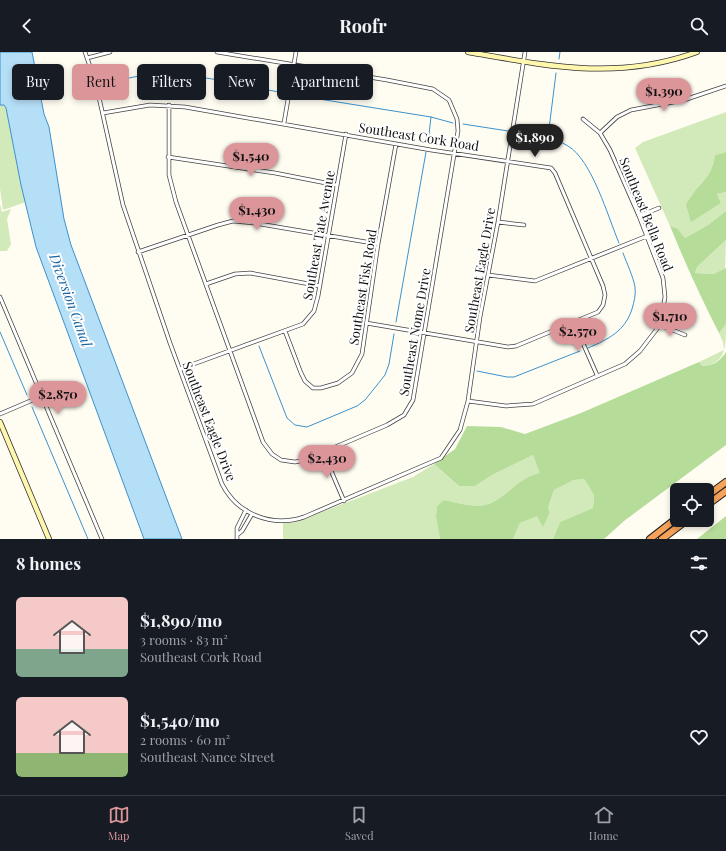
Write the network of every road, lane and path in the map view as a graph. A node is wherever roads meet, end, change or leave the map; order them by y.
1 (85, 52) edge
2 (110, 52) edge
3 (217, 52) edge
4 (296, 52) edge
5 (468, 52) edge
6 (525, 52) edge
7 (697, 52) edge
8 (87, 58) junction
9 (524, 61) junction
10 (288, 64) edge
11 (294, 64) edge
12 (373, 78) edge
13 (726, 86) edge
14 (288, 100) edge
15 (169, 105) junction
16 (104, 113) junction
17 (583, 119) dead end
18 (284, 123) junction
19 (600, 133) junction
20 (346, 134) junction
21 (396, 144) junction
22 (454, 153) junction
23 (168, 157) junction
24 (507, 161) junction
25 (336, 185) junction
26 (659, 208) dead end
27 (639, 216) junction
28 (498, 222) junction
29 (524, 225) dead end
30 (328, 235) junction
31 (188, 236) junction
32 (647, 236) junction
33 (378, 244) junction
34 (138, 252) junction
35 (592, 258) junction
36 (488, 274) junction
37 (206, 284) junction
38 (320, 286) junction
39 (0, 297) edge
40 (366, 323) junction
41 (574, 323) junction
42 (660, 325) junction
43 (285, 331) junction
44 (425, 333) junction
45 (686, 335) dead end
46 (476, 342) junction
47 (230, 350) junction
48 (180, 369) junction
49 (597, 376) junction
50 (42, 396) junction
51 (468, 401) junction
52 (0, 414) edge
53 (0, 422) edge
54 (323, 452) junction
55 (726, 482) edge
56 (714, 491) edge
57 (726, 491) edge
58 (714, 500) edge
59 (344, 501) junction
60 (246, 510) junction
61 (252, 514) junction
62 (240, 523) junction
63 (670, 523) edge
64 (245, 525) junction
65 (677, 527) edge
66 (237, 537) edge
67 (49, 539) edge
68 (102, 539) edge
69 (650, 539) edge
70 (662, 539) edge

1 - 8 street, Southeast Eagle Drive
2 - 8 street
3 - 10 street, Southeast Nome Drive
4 - 11 street
5 - 9 street
6 - 9 street, Southeast Eagle Drive
7 - 9 street
8 - 16 street, Southeast Eagle Drive
9 - 24 street, Southeast Eagle Drive
12 - 22 street, Southeast Nome Drive
13 - 19 street
14 - 18 street
15 - 16 street, Southeast Cork Road
15 - 18 street, Southeast Cork Road
15 - 23 street, Southeast Nome Drive
16 - 34 street, Southeast Eagle Drive
17 - 19 street, Southeast Bella Road
18 - 20 street, Southeast Cork Road
19 - 27 street, Southeast Bella Road
20 - 21 street, Southeast Cork Road
20 - 25 street, Southeast Tate Avenue
21 - 22 street, Southeast Cork Road
21 - 33 street, Southeast Fisk Road
22 - 24 street, Southeast Cork Road
22 - 44 street, Southeast Nome Drive
23 - 25 street
23 - 31 street, Southeast Nome Drive
24 - 28 street, Southeast Eagle Drive
24 - 35 street, Southeast Cork Road
25 - 30 street, Southeast Tate Avenue
26 - 27 street
27 - 32 street, Southeast Bella Road
28 - 29 street
28 - 36 street, Southeast Eagle Drive
30 - 31 street
30 - 33 street
30 - 38 street, Southeast Tate Avenue
31 - 34 street
31 - 37 street, Southeast Nome Drive
32 - 35 street
32 - 42 street, Southeast Bella Road
33 - 40 street, Southeast Fisk Road
34 - 48 street, Southeast Eagle Drive
35 - 36 street
35 - 41 street, Southeast Cork Road
36 - 46 street, Southeast Eagle Drive
37 - 38 street
37 - 47 street, Southeast Nome Drive
38 - 43 street, Southeast Tate Avenue
39 - 50 street
40 - 43 street, Southeast Fisk Road
40 - 44 street, Southeast Cork Road
41 - 46 street, Southeast Cork Road
41 - 49 street
42 - 45 street
42 - 49 street, Southeast Bella Road
43 - 47 street, Southeast Tate Avenue
44 - 46 street, Southeast Cork Road
44 - 54 street, Southeast Nome Drive
46 - 51 street, Southeast Eagle Drive
47 - 48 street, Southeast Tate Avenue
47 - 54 street, Southeast Nome Drive
48 - 60 street, Southeast Eagle Drive
49 - 51 street, Southeast Bella Road
50 - 52 street
50 - 68 street
51 - 59 street, Southeast Eagle Drive
53 - 67 street
54 - 59 street
55 - 56 highway
57 - 58 highway
59 - 61 street, Southeast Eagle Drive
60 - 61 street, Southeast Eagle Drive
60 - 62 street
61 - 64 street
62 - 64 street
62 - 66 street
63 - 69 highway
64 - 66 street
65 - 70 highway

